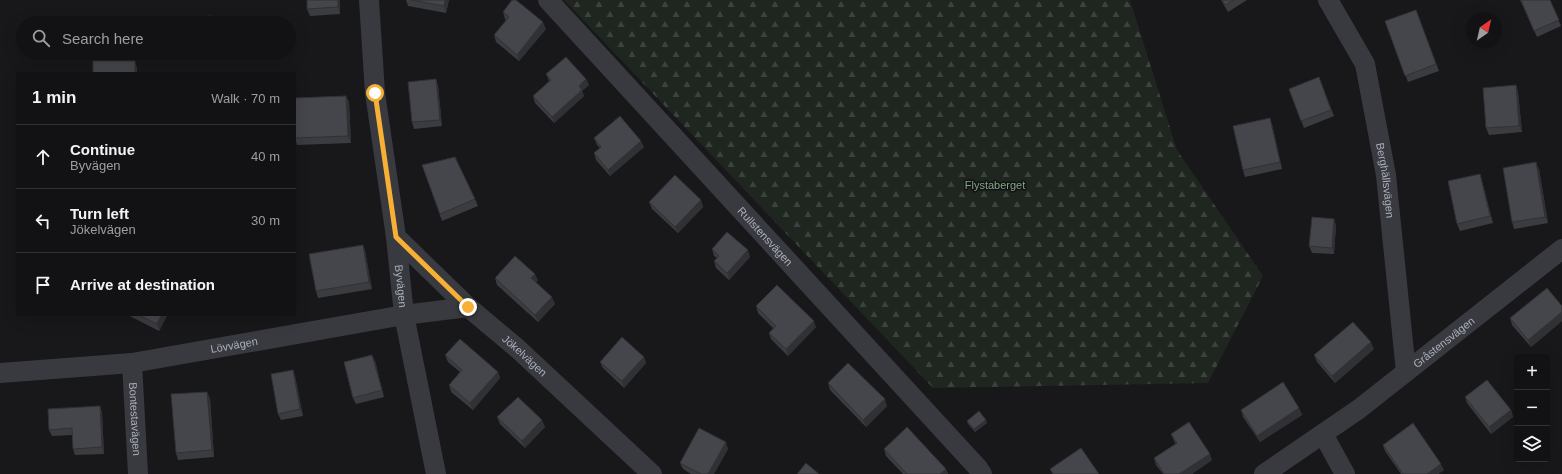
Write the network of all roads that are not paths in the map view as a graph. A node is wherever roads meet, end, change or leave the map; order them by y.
1 (369, 0) edge
2 (548, 0) edge
3 (1328, 0) edge
4 (396, 237) junction
5 (1562, 249) edge
6 (468, 307) junction
7 (404, 315) junction
8 (132, 363) junction
9 (1406, 372) junction
10 (0, 373) edge
11 (1323, 434) junction
12 (138, 474) edge
13 (436, 474) edge
14 (652, 474) edge
15 (982, 474) edge
16 (1264, 474) edge
17 (1346, 474) edge

1 - 4 street, Byvägen
2 - 15 street, Rullstensvägen
3 - 9 street, Berghällsvägen
4 - 6 street, Jökelvägen
4 - 7 street, Byvägen
5 - 9 street, Gråstensvägen
6 - 7 street, Lövvägen
6 - 14 street, Jökelvägen
7 - 8 street, Lövvägen
7 - 13 street, Byvägen
8 - 10 street, Lövvägen
8 - 12 street, Bontestavägen
9 - 11 street, Gråstensvägen
11 - 16 street, Gråstensvägen
11 - 17 street

